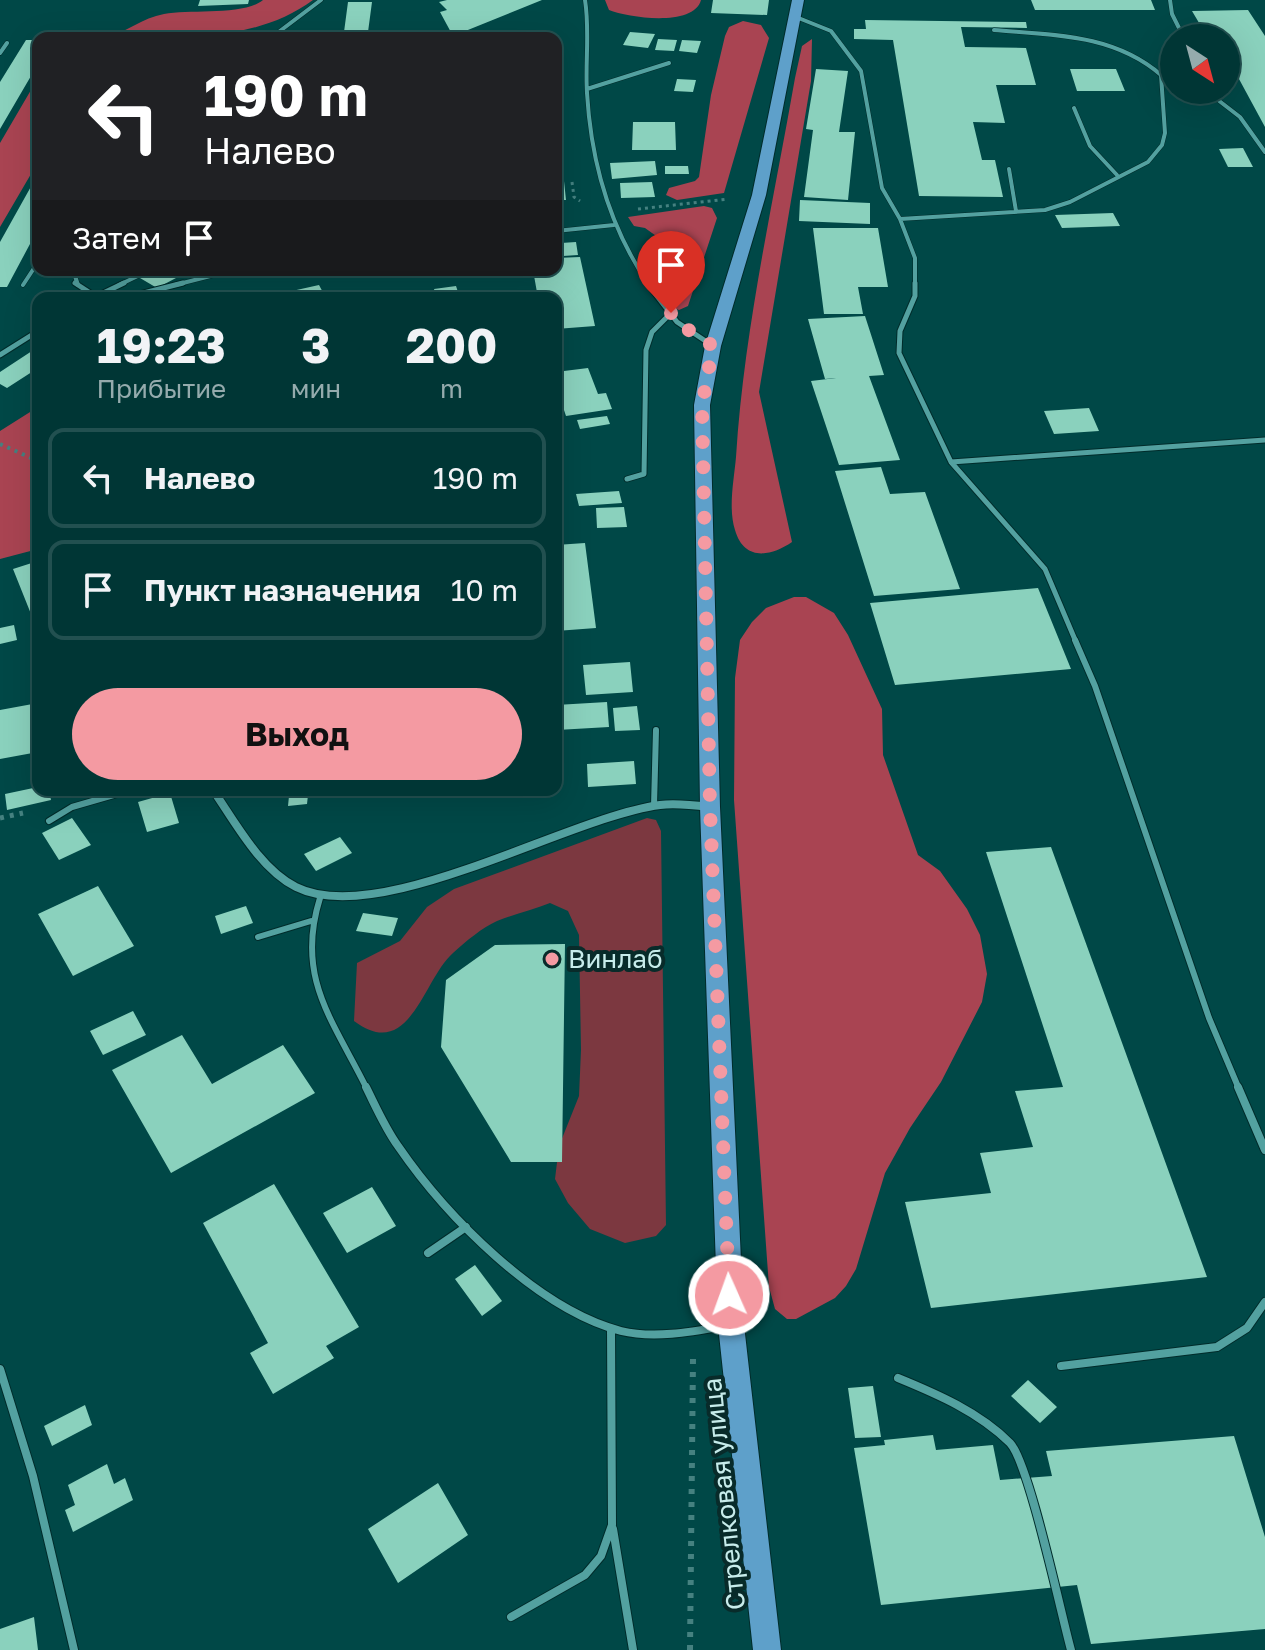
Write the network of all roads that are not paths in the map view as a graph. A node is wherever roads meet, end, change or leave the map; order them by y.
1 (321, 0) edge
2 (585, 0) edge
3 (1170, 0) edge
4 (796, 8) edge
5 (1177, 24) edge
6 (994, 30) dead end
7 (279, 32) edge
8 (7, 43) dead end
9 (0, 53) edge
10 (669, 63) dead end
11 (1160, 74) edge
12 (587, 89) junction
13 (1165, 104) edge
14 (1223, 104) edge
15 (1074, 108) dead end
16 (1265, 152) edge
17 (1009, 169) dead end
18 (1117, 175) junction
19 (1016, 211) junction
20 (900, 219) junction
21 (614, 225) junction
22 (562, 230) edge
23 (32, 271) edge
24 (74, 276) edge
25 (138, 276) edge
26 (210, 276) edge
27 (23, 285) dead end
28 (88, 292) edge
29 (106, 292) edge
30 (148, 292) edge
31 (671, 313) junction
32 (32, 335) edge
33 (713, 346) junction
34 (0, 355) edge
35 (1265, 440) edge
36 (951, 462) junction
37 (627, 479) dead end
38 (656, 730) dead end
39 (110, 796) edge
40 (218, 796) edge
41 (654, 806) junction
42 (710, 807) junction
43 (49, 821) dead end
44 (320, 898) junction
45 (311, 921) junction
46 (258, 937) dead end
47 (1265, 1150) edge
48 (466, 1227) junction
49 (428, 1253) dead end
50 (1265, 1302) edge
51 (731, 1325) junction
52 (611, 1328) junction
53 (1061, 1366) dead end
54 (0, 1369) edge
55 (898, 1378) dead end
56 (612, 1525) junction
57 (511, 1617) dead end
58 (74, 1650) edge
59 (633, 1650) edge
60 (767, 1650) edge
61 (1071, 1650) edge

1 - 7 lane
2 - 12 lane
3 - 5 lane
4 - 20 lane
4 - 33 main road, Стрелковая улица
6 - 11 lane
8 - 9 lane
10 - 12 lane
12 - 21 lane
13 - 18 lane
14 - 16 lane
15 - 18 lane
17 - 19 lane
18 - 19 lane
19 - 20 lane
20 - 36 lane
21 - 22 lane
21 - 31 lane
23 - 27 lane
24 - 28 lane
25 - 29 lane
26 - 30 lane
31 - 33 lane
31 - 37 lane
32 - 34 lane
33 - 42 main road, Стрелковая улица
35 - 36 lane
36 - 47 lane
38 - 41 lane
39 - 43 lane
40 - 44 street
41 - 42 street
41 - 44 street
42 - 51 main road, Стрелковая улица
44 - 45 lane
45 - 46 lane
45 - 48 lane
48 - 49 lane
48 - 52 lane
50 - 53 lane
51 - 52 lane
51 - 60 main road, Стрелковая улица
52 - 56 lane
54 - 58 lane
55 - 61 lane
56 - 57 lane
56 - 59 lane

